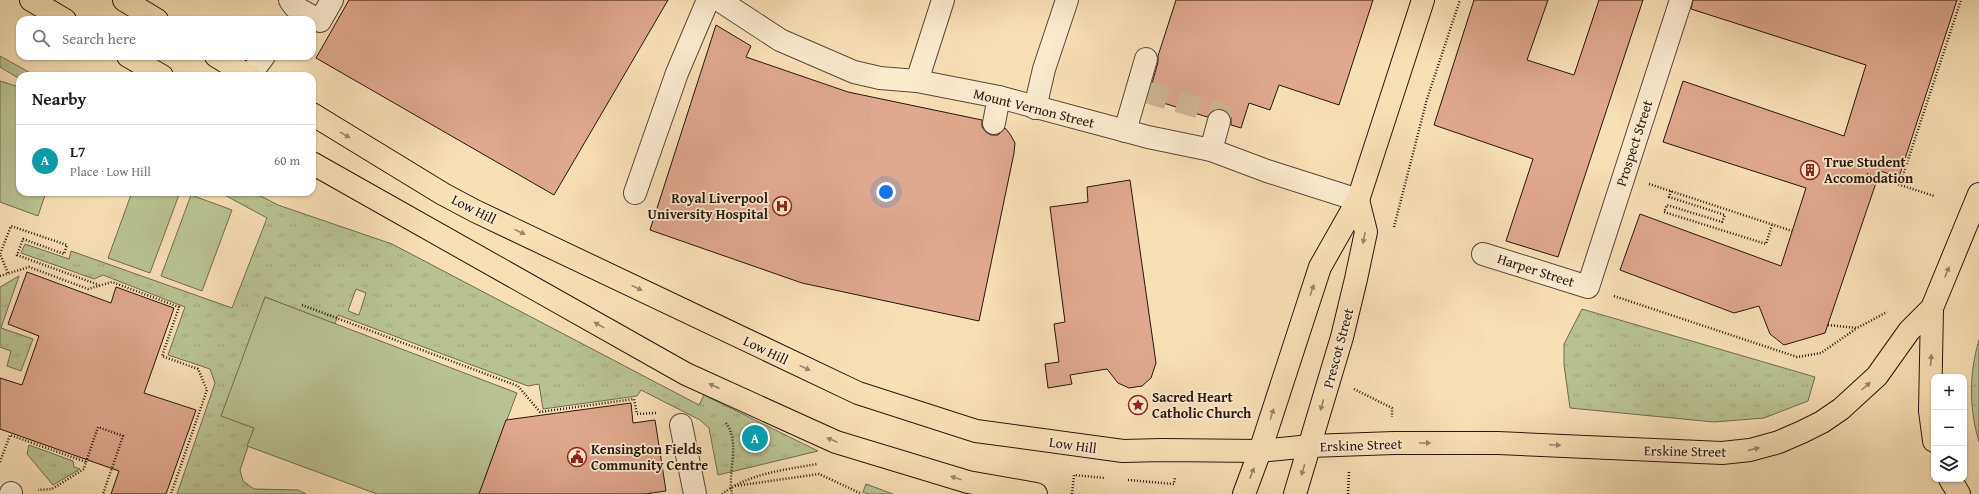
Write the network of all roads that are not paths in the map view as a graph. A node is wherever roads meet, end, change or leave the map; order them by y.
1 (31, 0) edge
2 (124, 0) edge
3 (332, 0) edge
4 (708, 0) edge
5 (719, 0) edge
6 (943, 0) edge
7 (1067, 0) edge
8 (1423, 0) edge
9 (1681, 0) edge
10 (291, 9) edge
11 (58, 16) edge
12 (150, 16) edge
13 (308, 16) edge
14 (316, 19) edge
15 (135, 60) edge
16 (223, 60) edge
17 (261, 60) edge
18 (1146, 60) dead end
19 (155, 72) edge
20 (242, 72) edge
21 (252, 72) edge
22 (917, 81) junction
23 (999, 97) junction
24 (1035, 108) junction
25 (316, 116) edge
26 (1219, 121) dead end
27 (994, 123) dead end
28 (1125, 131) junction
29 (1211, 150) junction
30 (316, 165) edge
31 (636, 193) dead end
32 (1979, 194) edge
33 (1358, 200) junction
34 (1483, 254) dead end
35 (1588, 287) joint
36 (1932, 308) junction
37 (1931, 418) edge
38 (681, 425) dead end
39 (1310, 446) junction
40 (1260, 451) junction
41 (1952, 482) edge
42 (695, 494) edge
43 (1036, 494) edge
44 (1244, 494) edge
45 (1296, 494) edge
46 (1959, 494) edge

1 - 11 main road
2 - 12 main road
3 - 14 street
4 - 31 street
5 - 22 street, Mount Vernon Street
6 - 22 street
7 - 24 street
8 - 33 main road
9 - 35 street, Prospect Street
10 - 13 street
15 - 19 main road
16 - 20 main road
17 - 21 street
18 - 28 street
22 - 23 street, Mount Vernon Street
23 - 24 street, Mount Vernon Street
23 - 27 street
24 - 28 street, Mount Vernon Street
25 -> 40 main road, Low Hill
26 - 29 street
28 - 29 street, Mount Vernon Street
29 - 33 street, Mount Vernon Street
43 -> 30 main road
36 -> 32 main road, Erskine Street
33 -> 39 main road, Prescot Street
40 -> 33 main road
34 - 35 street, Harper Street
37 -> 36 main road
39 -> 36 main road, Erskine Street
38 - 42 street
39 - 40 main road, Erskine Street
39 -> 45 main road, Prescot Street
44 -> 40 main road
41 - 46 main road

